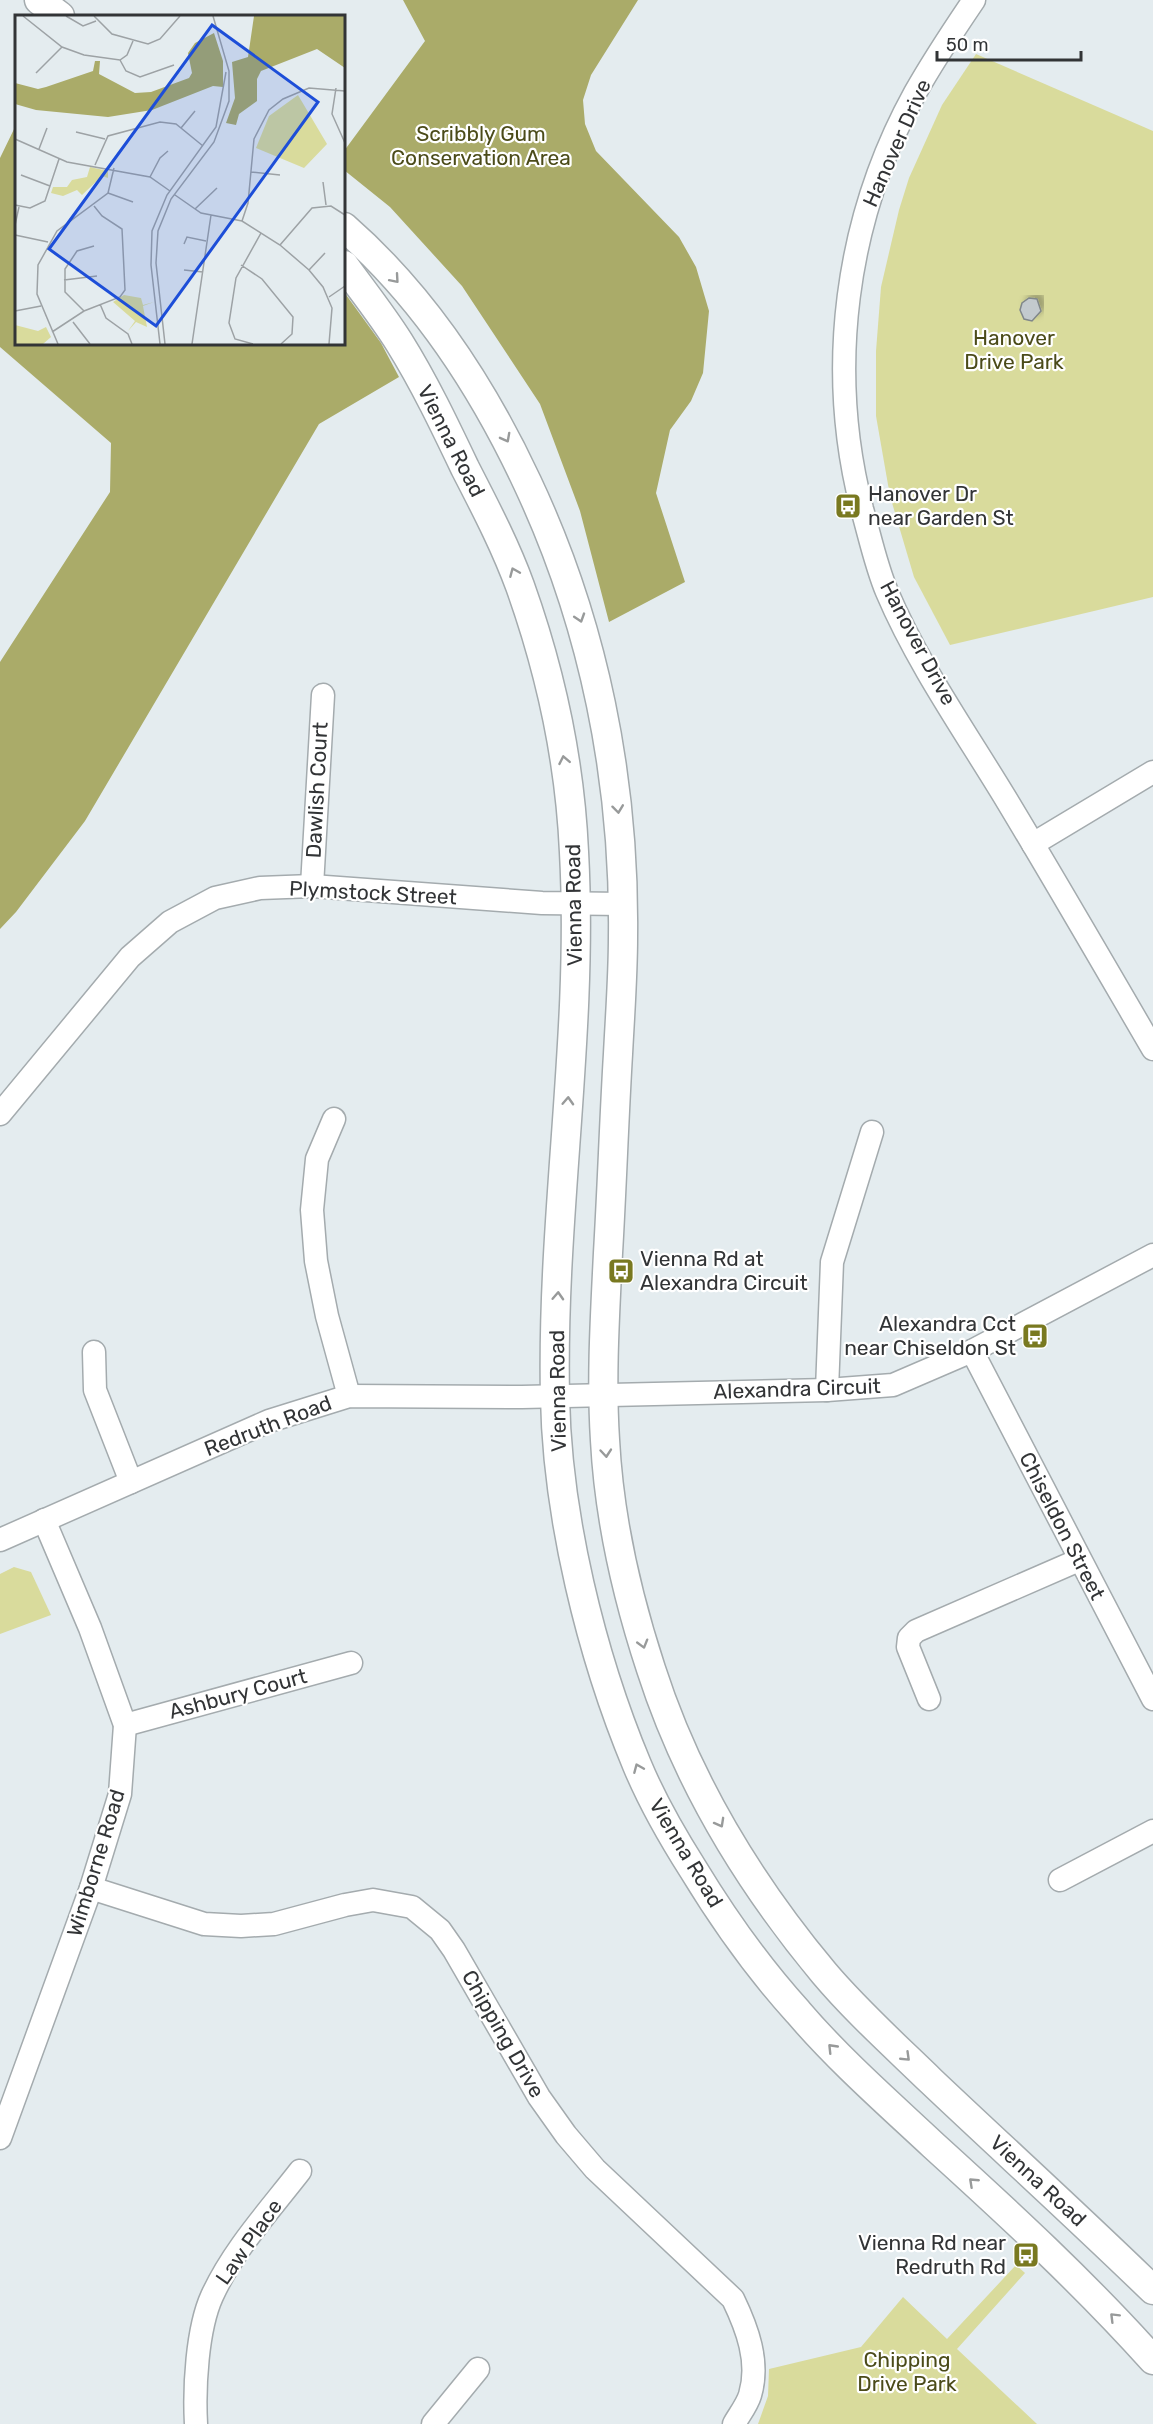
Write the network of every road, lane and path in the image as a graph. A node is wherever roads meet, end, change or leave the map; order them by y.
1 (39, 0) edge
2 (974, 0) edge
3 (59, 15) edge
4 (345, 228) edge
5 (345, 266) edge
6 (323, 695) dead end
7 (1153, 772) edge
8 (1033, 844) junction
9 (312, 886) junction
10 (576, 903) junction
11 (623, 904) junction
12 (1153, 1049) edge
13 (0, 1114) edge
14 (334, 1119) dead end
15 (872, 1132) dead end
16 (1153, 1255) edge
17 (972, 1351) junction
18 (94, 1352) dead end
19 (827, 1390) junction
20 (603, 1395) junction
21 (349, 1396) junction
22 (555, 1396) junction
23 (131, 1482) junction
24 (44, 1520) junction
25 (0, 1540) edge
26 (1079, 1560) junction
27 (351, 1663) dead end
28 (928, 1699) dead end
29 (1153, 1699) edge
30 (125, 1725) junction
31 (1153, 1831) edge
32 (1060, 1880) dead end
33 (91, 1888) junction
34 (0, 2138) edge
35 (300, 2171) dead end
36 (1153, 2290) edge
37 (1153, 2360) edge
38 (478, 2369) dead end
39 (196, 2424) edge
40 (433, 2424) edge
41 (734, 2424) edge

1 - 3 main road
2 - 8 street, Hanover Drive
4 -> 11 main road, Vienna Road
10 -> 5 main road, Vienna Road
6 - 9 street, Dawlish Court
7 - 8 street
8 - 12 street, Hanover Drive
9 - 10 street, Plymstock Street
9 - 13 street, Plymstock Street
10 - 11 street, Plymstock Street
22 -> 10 main road, Vienna Road
11 - 20 main road, Vienna Road
14 - 21 street
15 - 19 street
16 - 17 street, Alexandra Circuit
17 - 19 street, Alexandra Circuit
17 - 26 street, Chiseldon Street
18 - 23 street
19 - 20 street, Alexandra Circuit
20 - 22 street, Alexandra Circuit
20 -> 36 main road, Vienna Road
21 - 22 street, Redruth Road
21 - 23 street, Redruth Road
37 -> 22 main road, Vienna Road
23 - 24 street, Redruth Road
24 - 25 street, Redruth Road
24 - 30 street, Wimborne Road
26 - 28 street
26 - 29 street, Chiseldon Street
27 - 30 street, Ashbury Court
30 - 33 street, Wimborne Road
31 - 32 street
33 - 34 street, Wimborne Road
33 - 41 street, Chipping Drive
35 - 39 street, Law Place
38 - 40 street

